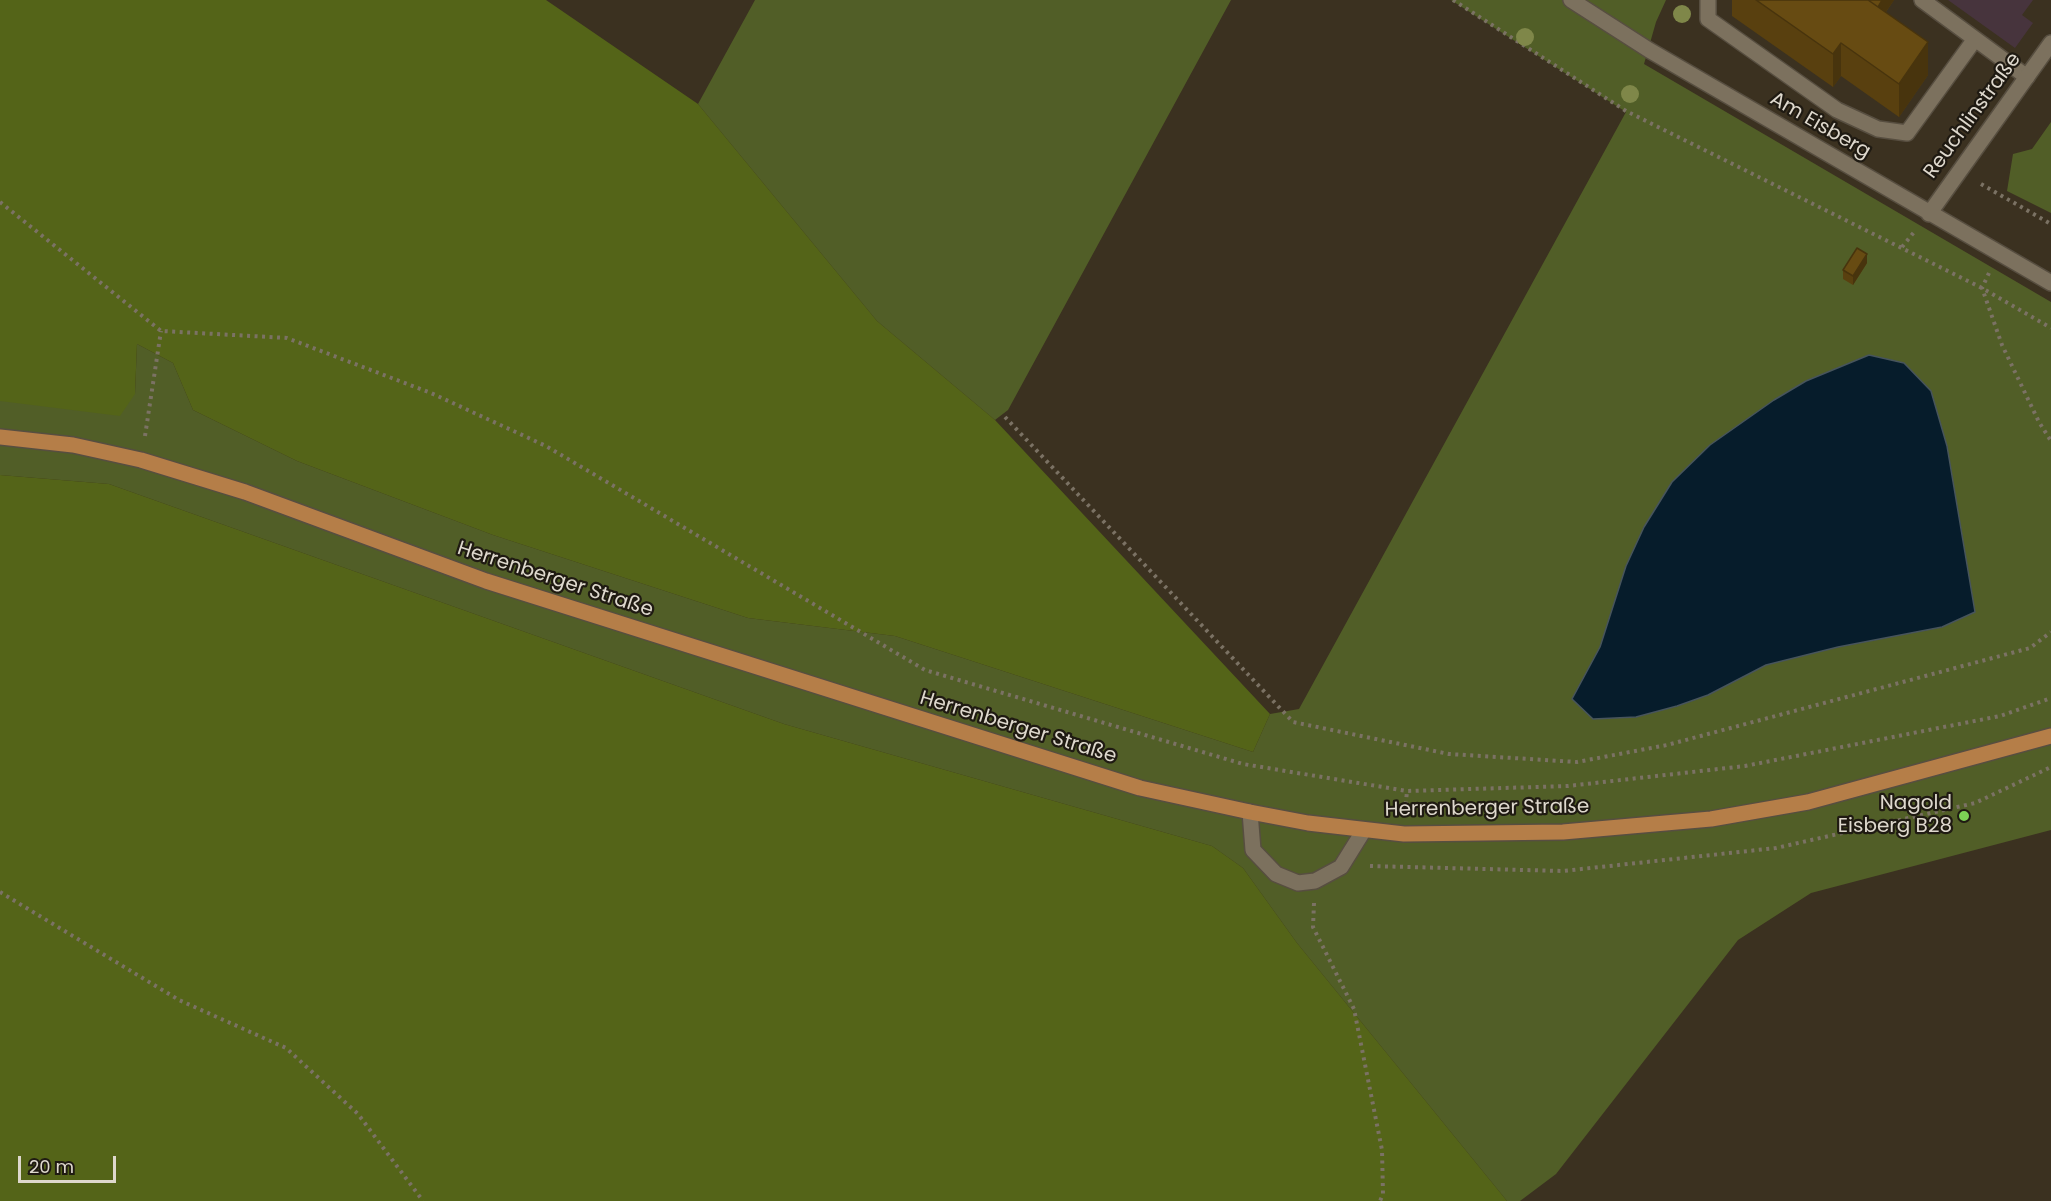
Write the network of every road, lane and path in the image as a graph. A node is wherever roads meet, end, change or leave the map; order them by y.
1 (1453, 0) edge
2 (1571, 0) edge
3 (1708, 0) edge
4 (1922, 0) edge
5 (1975, 39) junction
6 (2051, 43) edge
7 (2026, 77) junction
8 (1959, 171) junction
9 (0, 202) edge
10 (1929, 214) junction
11 (2051, 224) edge
12 (2051, 283) edge
13 (1982, 288) junction
14 (2051, 328) edge
15 (161, 331) junction
16 (1005, 417) dead end
17 (0, 437) edge
18 (2051, 441) edge
19 (141, 460) junction
20 (2051, 632) edge
21 (2051, 698) edge
22 (2051, 736) edge
23 (1250, 813) junction
24 (1364, 830) junction
25 (1315, 881) junction
26 (0, 892) edge
27 (423, 1201) edge
28 (1380, 1201) edge

1 - 13 path
2 - 10 street, Am Eisberg
3 - 5 street
4 - 5 street
5 - 7 street
6 - 7 street, Reuchlinstraße
7 - 8 street, Reuchlinstraße
8 - 10 street, Reuchlinstraße
8 - 11 path
9 - 15 path
10 - 12 street, Am Eisberg
13 - 14 path
13 - 18 path
15 - 19 path
15 - 21 path
16 - 20 path
17 - 19 main road, Herrenberger Straße
19 - 23 main road, Herrenberger Straße
22 - 24 main road, Herrenberger Straße
23 - 24 main road, Herrenberger Straße
23 - 25 street
24 - 25 street
25 - 28 path
26 - 27 path

